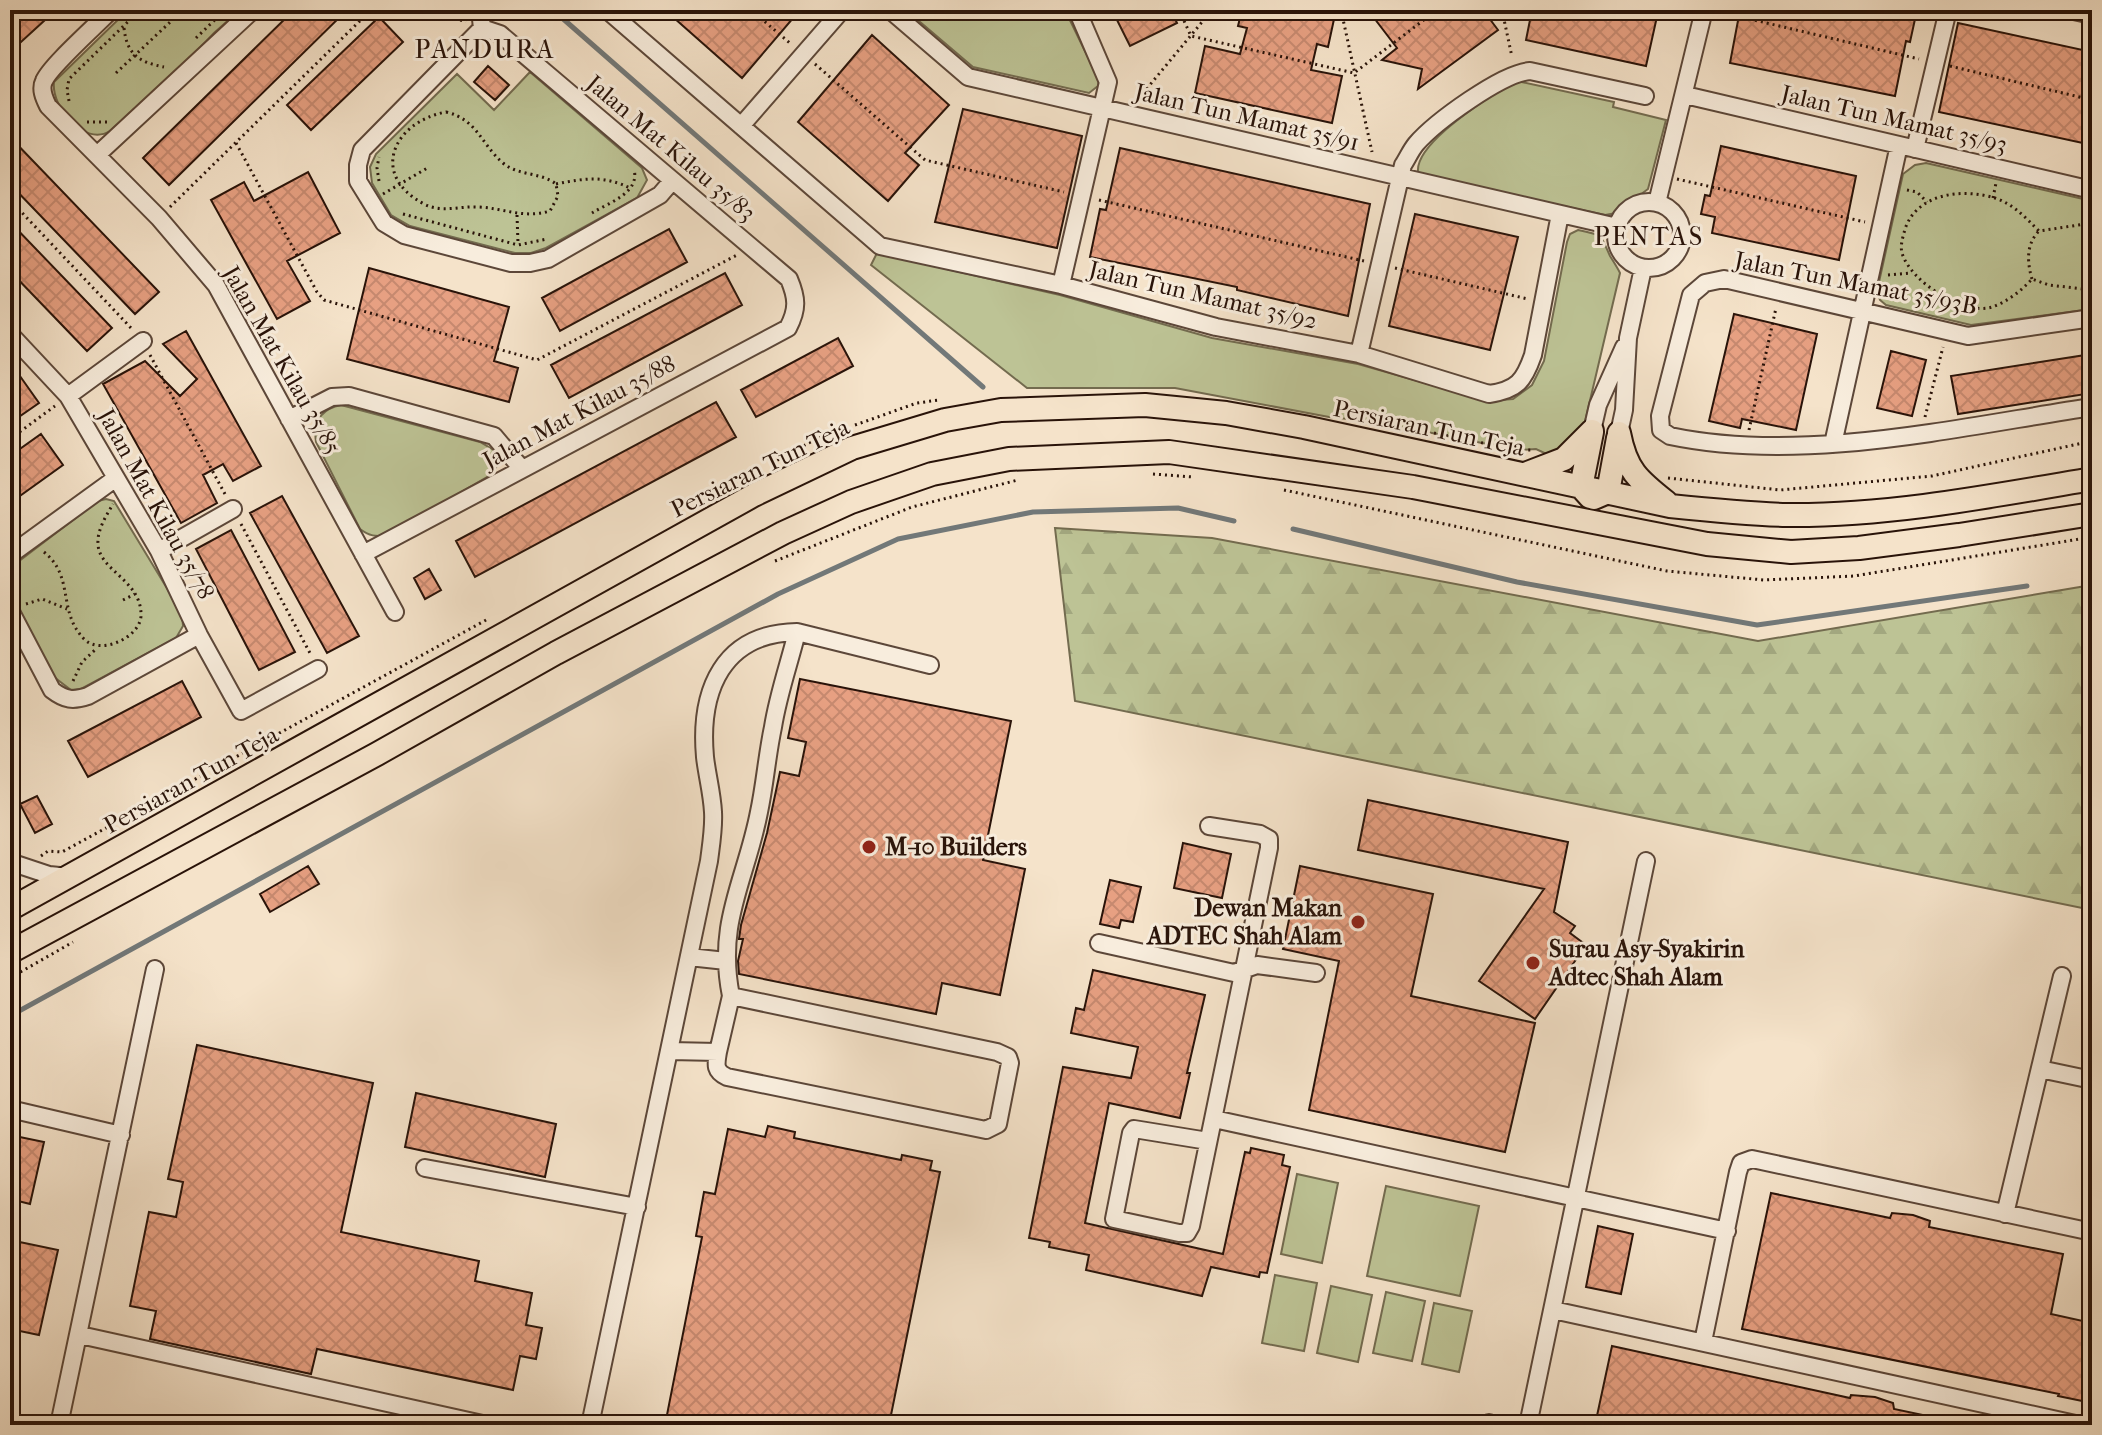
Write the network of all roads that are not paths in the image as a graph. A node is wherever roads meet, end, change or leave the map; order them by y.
1 (111, 10) edge
2 (253, 10) edge
3 (480, 10) edge
4 (607, 10) edge
5 (842, 10) edge
6 (890, 10) edge
7 (1077, 10) edge
8 (1704, 10) edge
9 (1948, 10) edge
10 (2069, 10) edge
11 (2092, 15) edge
12 (482, 28) junction
13 (1685, 95) junction
14 (1645, 96) dead end
15 (1103, 108) junction
16 (741, 126) junction
17 (1907, 147) junction
18 (97, 155) junction
19 (1400, 177) junction
20 (672, 181) junction
21 (2092, 190) edge
22 (1657, 203) junction
23 (1560, 214) junction
24 (1617, 227) junction
25 (1643, 268) junction
26 (1061, 285) junction
27 (797, 297) joint
28 (1863, 311) junction
29 (2092, 318) edge
30 (10, 334) edge
31 (1628, 338) junction
32 (143, 341) road end
33 (1359, 354) junction
34 (68, 396) junction
35 (2092, 407) edge
36 (289, 419) junction
37 (1592, 431) junction
38 (1619, 433) junction
39 (1833, 444) junction
40 (522, 469) junction
41 (1524, 474) junction
42 (116, 478) junction
43 (2092, 479) edge
44 (1592, 499) junction
45 (1670, 506) junction
46 (233, 509) road end
47 (2092, 514) edge
48 (159, 551) junction
49 (363, 554) junction
50 (10, 555) edge
51 (15, 609) edge
52 (395, 612) dead end
53 (797, 632) junction
54 (199, 635) junction
55 (930, 665) dead end
56 (318, 669) road end
57 (1209, 826) dead end
58 (1646, 861) dead end
59 (10, 862) edge
60 (70, 877) junction
61 (10, 909) edge
62 (1099, 943) dead end
63 (10, 952) edge
64 (689, 957) junction
65 (726, 961) junction
66 (1245, 968) junction
67 (155, 969) dead end
68 (1316, 973) dead end
69 (2062, 976) dead end
70 (731, 996) junction
71 (670, 1051) junction
72 (718, 1052) junction
73 (2040, 1069) junction
74 (2092, 1080) edge
75 (10, 1109) edge
76 (1214, 1119) junction
77 (121, 1135) junction
78 (1208, 1141) junction
79 (425, 1168) dead end
80 (1576, 1200) junction
81 (637, 1207) junction
82 (2005, 1214) junction
83 (1727, 1231) junction
84 (2092, 1232) edge
85 (1553, 1310) junction
86 (80, 1335) junction
87 (1703, 1342) junction
88 (59, 1425) edge
89 (487, 1425) edge
90 (590, 1425) edge
91 (1528, 1425) edge
92 (2080, 1425) edge

1 - 18 street, Jalan Mat Kilau 35/85
2 - 18 street
3 - 12 street
4 - 16 street, Jalan Tun Mamat 35/92
5 - 16 street
6 - 15 street, Jalan Tun Mamat 35/91
7 - 15 street
8 - 13 street
9 - 17 street
10 - 11 street
12 - 20 street, Jalan Mat Kilau 35/83
12 - 20 street
13 - 17 street, Jalan Tun Mamat 35/93
13 - 22 street
14 - 19 street
15 - 19 street, Jalan Tun Mamat 35/91
15 - 26 street
16 - 26 street, Jalan Tun Mamat 35/92
17 - 21 street, Jalan Tun Mamat 35/93
17 - 28 street
18 - 36 street, Jalan Mat Kilau 35/85
19 - 23 street, Jalan Tun Mamat 35/91
19 - 33 street
20 - 27 street, Jalan Mat Kilau 35/83
22 - 24 street
22 - 25 street
23 - 24 street, Jalan Tun Mamat 35/91
23 - 33 street, Jalan Tun Mamat 35/92
24 - 25 street
25 - 31 street
26 - 33 street, Jalan Tun Mamat 35/92
27 - 40 street, Jalan Mat Kilau 35/88
28 - 29 street, Jalan Tun Mamat 35/93B
28 - 39 street
28 - 39 street, Jalan Tun Mamat 35/93B
30 - 34 street, Jalan Mat Kilau 35/78
31 - 37 street
31 - 38 street
32 - 34 street
34 - 42 street, Jalan Mat Kilau 35/78
35 - 39 street
36 - 40 street
36 - 49 street, Jalan Mat Kilau 35/85
37 - 41 main road
37 - 44 main road
38 - 44 main road
38 - 45 main road
40 - 49 street, Jalan Mat Kilau 35/88
41 - 44 main road, Persiaran Tun Teja
41 - 60 main road, Persiaran Tun Teja
42 - 48 street, Jalan Mat Kilau 35/78
42 - 50 street
43 - 45 main road, Persiaran Tun Teja
44 - 45 main road, Persiaran Tun Teja
44 - 47 main road, Persiaran Tun Teja
44 - 63 main road, Persiaran Tun Teja
46 - 48 street
48 - 54 street, Jalan Mat Kilau 35/78
49 - 52 street, Jalan Mat Kilau 35/85
51 - 54 street
53 - 55 street
53 - 64 street
53 - 65 street
54 - 56 street, Jalan Mat Kilau 35/78
57 - 66 street
58 - 80 street
59 - 60 street
60 - 61 main road, Persiaran Tun Teja
62 - 66 street
64 - 65 street
64 - 71 street
65 - 70 street
66 - 68 street
66 - 76 street
67 - 77 street
69 - 73 street
70 - 72 street
70 - 72 street
71 - 72 street
71 - 81 street
73 - 74 street
73 - 82 street
75 - 77 street
76 - 78 street
76 - 80 street
77 - 86 street
78 - 78 street
79 - 81 street
80 - 83 street
80 - 85 street
81 - 90 street
82 - 83 street
82 - 84 street
83 - 87 street
85 - 87 street
85 - 91 street
86 - 88 street
86 - 89 street
87 - 92 street

